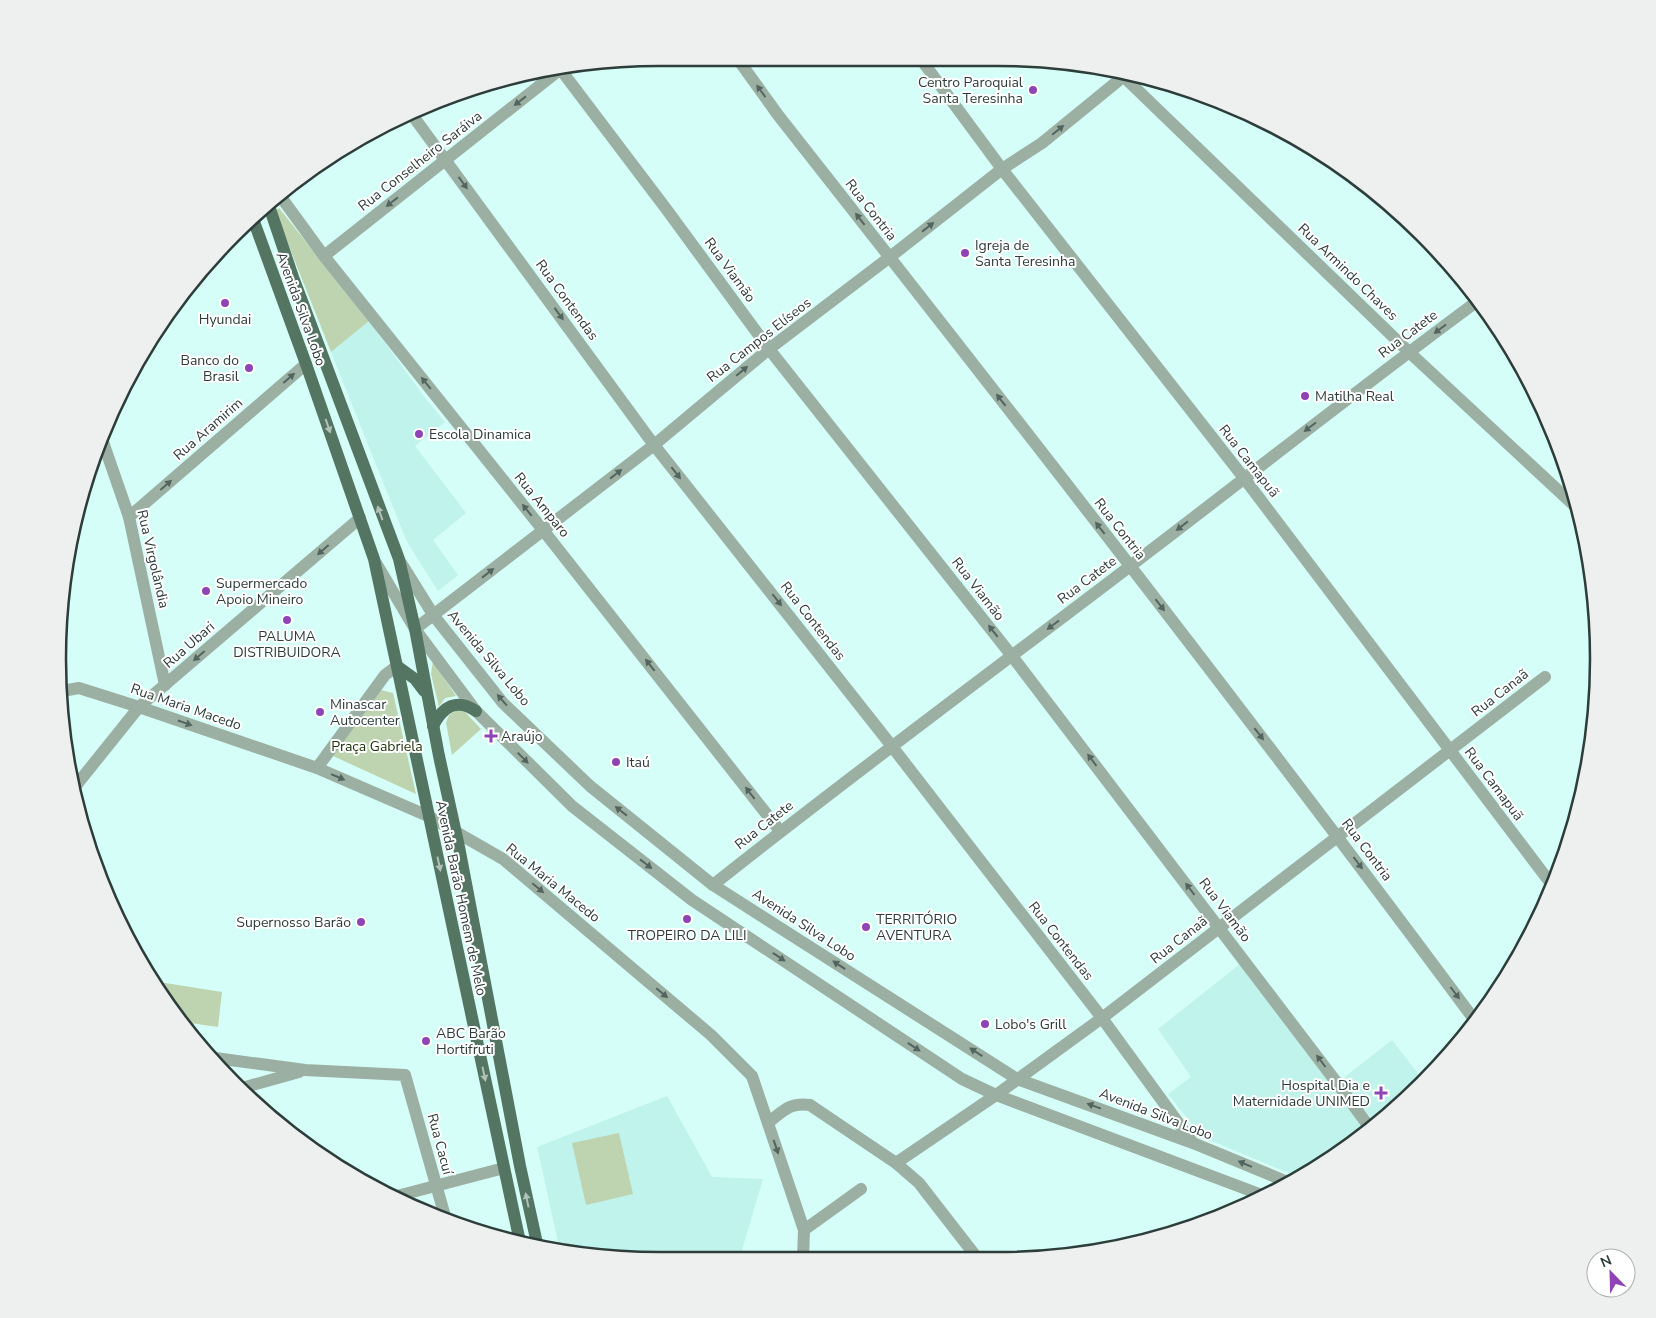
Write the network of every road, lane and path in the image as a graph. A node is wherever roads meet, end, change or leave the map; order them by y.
1 (743, 66) edge
2 (926, 66) edge
3 (563, 74) edge
4 (553, 76) edge
5 (1119, 79) edge
6 (1129, 81) edge
7 (415, 119) edge
8 (446, 160) junction
9 (1002, 169) junction
10 (284, 201) edge
11 (271, 212) edge
12 (256, 224) edge
13 (324, 256) junction
14 (890, 258) junction
15 (1472, 305) edge
16 (769, 349) junction
17 (1409, 352) junction
18 (306, 364) junction
19 (654, 445) junction
20 (106, 447) edge
21 (1244, 478) junction
22 (1568, 501) edge
23 (129, 517) junction
24 (360, 518) junction
25 (544, 530) junction
26 (374, 559) junction
27 (398, 559) junction
28 (1130, 566) junction
29 (434, 616) junction
30 (415, 629) junction
31 (1012, 656) junction
32 (397, 666) junction
33 (1545, 677) dead end
34 (165, 686) junction
35 (68, 690) edge
36 (427, 693) junction
37 (139, 707) junction
38 (476, 711) junction
39 (433, 726) junction
40 (892, 746) junction
41 (1450, 750) junction
42 (317, 768) junction
43 (79, 781) edge
44 (428, 816) junction
45 (456, 830) junction
46 (780, 831) junction
47 (1338, 836) junction
48 (1548, 879) edge
49 (713, 885) junction
50 (1219, 927) junction
51 (1471, 1015) edge
52 (1102, 1018) junction
53 (221, 1059) edge
54 (305, 1070) junction
55 (1017, 1079) junction
56 (248, 1086) edge
57 (996, 1095) junction
58 (768, 1123) junction
59 (1366, 1123) edge
60 (1193, 1143) junction
61 (896, 1163) junction
62 (504, 1168) junction
63 (1280, 1179) edge
64 (436, 1185) junction
65 (861, 1189) dead end
66 (1256, 1193) edge
67 (404, 1194) edge
68 (443, 1211) edge
69 (804, 1230) junction
70 (518, 1235) edge
71 (536, 1238) edge
72 (803, 1252) edge
73 (973, 1252) edge

14 -> 1 street, Rua Contria
2 - 9 street, Rua Camapuã
3 - 16 street, Rua Viamão
4 -> 8 street, Rua Conselheiro Saráiva
9 -> 5 street, Rua Campos Elíseos
6 - 17 street, Rua Armindo Chaves
7 - 8 street, Rua Contendas
8 -> 13 street, Rua Conselheiro Saráiva
8 -> 19 street, Rua Contendas
14 -> 9 street, Rua Campos Elíseos
9 - 21 street, Rua Camapuã
10 - 13 street, Rua Amparo
27 -> 11 main road, Avenida Silva Lobo
12 - 18 main road, Avenida Silva Lobo
25 -> 13 street, Rua Amparo
14 - 16 street, Rua Campos Elíseos
28 -> 14 street, Rua Contria
15 -> 17 street, Rua Catete
19 -> 16 street, Rua Campos Elíseos
31 -> 16 street, Rua Viamão
17 -> 21 street, Rua Catete
17 - 22 street, Rua Armindo Chaves
23 -> 18 street, Rua Aramirim
18 -> 24 main road, Avenida Silva Lobo
25 -> 19 street, Rua Campos Elíseos
19 -> 40 street, Rua Contendas
20 - 23 street, Rua Virgolândia
21 -> 28 street, Rua Catete
21 - 41 street, Rua Camapuã
23 - 34 street, Rua Virgolândia
24 - 26 main road, Avenida Silva Lobo
24 -> 34 street, Rua Ubari
29 -> 25 street, Rua Campos Elíseos
46 -> 25 street, Rua Amparo
26 - 30 street, Avenida Silva Lobo
26 - 32 main road, Avenida Barão Homem de Melo
27 - 29 street, Avenida Silva Lobo
27 - 30 main road, Avenida Silva Lobo
28 -> 31 street, Rua Catete
28 -> 47 street, Rua Contria
29 - 30 street, Rua Campos Elíseos
49 -> 29 street, Avenida Silva Lobo
30 - 36 main road, Avenida Barão Homem de Melo
30 - 38 street, Avenida Silva Lobo
31 - 40 street, Rua Catete
50 -> 31 street, Rua Viamão
32 - 36 main road
32 - 42 street
32 - 44 main road, Avenida Barão Homem de Melo
33 - 41 street, Rua Canaã
34 - 37 street, Rua Ubari
35 - 37 street, Rua Maria Macedo
36 - 39 main road, Avenida Barão Homem de Melo
37 -> 42 street, Rua Maria Macedo
37 - 43 street, Rua Ubari
38 - 39 main road
38 -> 57 street, Avenida Silva Lobo
39 - 45 main road, Avenida Barão Homem de Melo
40 - 46 street, Rua Catete
40 - 52 street, Rua Contendas
41 - 47 street, Rua Canaã
41 - 48 street, Rua Camapuã
42 -> 44 street, Rua Maria Macedo
44 - 45 street, Rua Maria Macedo
44 -> 62 main road, Avenida Barão Homem de Melo
45 -> 58 street, Rua Maria Macedo
71 -> 45 main road, Avenida Barão Homem de Melo
46 - 49 street, Rua Catete
47 - 50 street, Rua Canaã
47 -> 51 street, Rua Contria
55 -> 49 street, Avenida Silva Lobo
50 - 52 street, Rua Canaã
59 -> 50 street, Rua Viamão
52 - 55 street, Rua Canaã
52 - 60 street, Rua Contendas
53 - 54 street
54 - 56 street
54 - 64 street, Rua Cacuí
55 - 57 street, Rua Canaã
60 -> 55 street, Avenida Silva Lobo
57 - 61 street, Rua Canaã
57 - 66 street, Avenida Silva Lobo
58 - 61 street
58 -> 69 street, Rua Maria Macedo
63 -> 60 street, Avenida Silva Lobo
61 - 73 street
62 - 64 street
62 - 70 main road, Avenida Barão Homem de Melo
64 - 67 street
64 - 68 street, Rua Cacuí
65 - 69 street
69 - 72 street, Rua Maria Macedo

